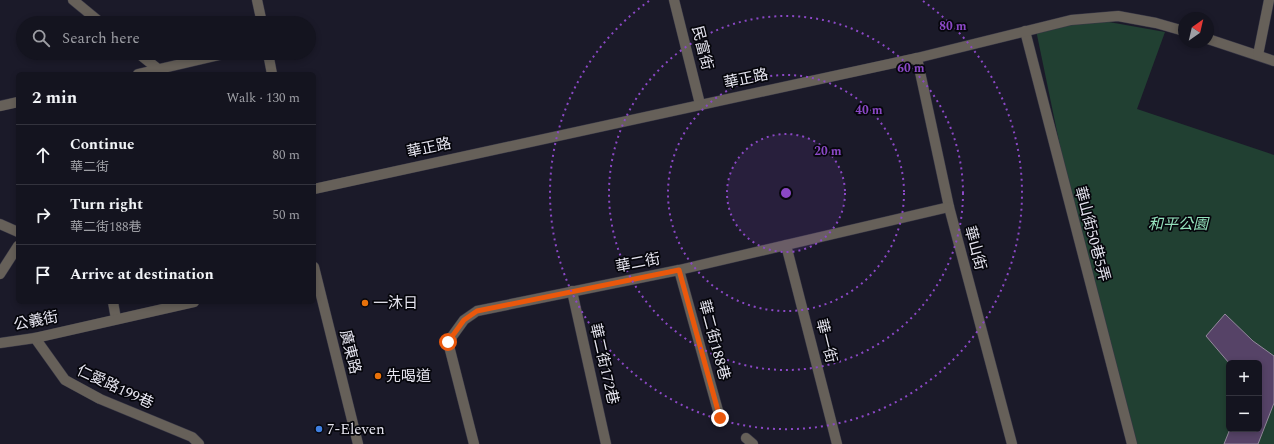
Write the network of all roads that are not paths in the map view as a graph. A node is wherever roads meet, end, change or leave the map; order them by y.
1 (73, 0) edge
2 (257, 0) edge
3 (674, 0) edge
4 (1269, 0) edge
5 (92, 16) edge
6 (260, 16) edge
7 (1178, 29) edge
8 (1025, 31) junction
9 (1214, 41) edge
10 (1258, 55) junction
11 (917, 58) junction
12 (147, 60) edge
13 (197, 60) edge
14 (269, 60) edge
15 (1274, 60) edge
16 (158, 69) junction
17 (146, 72) edge
18 (272, 72) edge
19 (16, 102) edge
20 (700, 104) junction
21 (0, 106) edge
22 (316, 189) edge
23 (949, 206) junction
24 (0, 224) edge
25 (16, 231) edge
26 (786, 245) junction
27 (16, 249) edge
28 (679, 270) junction
29 (0, 274) edge
30 (316, 276) edge
31 (572, 291) junction
32 (113, 304) edge
33 (185, 304) edge
34 (116, 319) junction
35 (35, 338) junction
36 (0, 343) edge
37 (720, 418) dead end
38 (199, 444) edge
39 (358, 444) edge
40 (474, 444) edge
41 (606, 444) edge
42 (838, 444) edge
43 (1012, 444) edge
44 (1132, 444) edge

1 - 5 street
2 - 6 street
3 - 20 street, 民富街
4 - 10 street
7 - 8 street, 華正路
8 - 11 street, 華正路
8 - 44 street, 華山街50巷5弄
9 - 10 street
10 - 15 street
11 - 20 street, 華正路
11 - 23 street, 華山街
12 - 16 street
13 - 16 street
14 - 18 street
16 - 17 street
19 - 21 street
20 - 22 street, 華正路
23 - 26 street, 華二街
23 - 43 street, 華山街
24 - 25 street
26 - 28 street, 華二街
26 - 42 street, 華一街
27 - 29 street
28 - 31 street, 華二街
28 - 37 street, 華二街188巷
30 - 39 street, 廣東路
31 - 40 street, 華二街
31 - 41 street, 華二街172巷
32 - 34 street
33 - 34 street, 公義街
34 - 35 street, 公義街
35 - 36 street, 公義街
35 - 38 street, 仁愛路199巷

